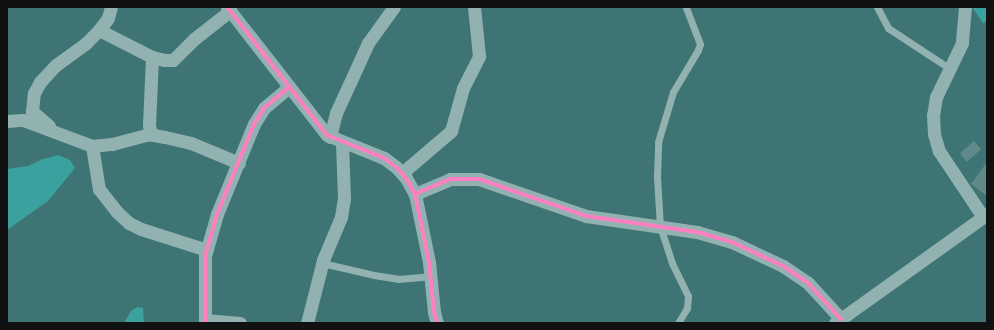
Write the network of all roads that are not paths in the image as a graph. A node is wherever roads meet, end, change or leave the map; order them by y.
1 (111, 7) edge
2 (394, 7) edge
3 (474, 7) edge
4 (686, 7) edge
5 (877, 7) edge
6 (965, 7) edge
7 (228, 9) edge
8 (99, 30) junction
9 (152, 57) junction
10 (949, 68) junction
11 (289, 87) junction
12 (7, 121) edge
13 (54, 131) junction
14 (151, 135) junction
15 (330, 137) junction
16 (342, 142) junction
17 (92, 146) junction
18 (239, 162) junction
19 (402, 173) junction
20 (415, 194) junction
21 (985, 216) edge
22 (660, 227) junction
23 (207, 250) junction
24 (322, 263) junction
25 (430, 276) junction
26 (205, 321) edge
27 (838, 321) edge
28 (240, 323) edge
29 (307, 323) edge
30 (437, 323) edge
31 (678, 323) edge

1 - 8 street
2 - 15 street
3 - 19 street
4 - 22 lane
5 - 10 lane
6 - 10 street
7 - 9 street
7 - 11 street
8 - 9 street
8 - 13 street
9 - 14 street
10 - 21 street
11 - 15 street
11 - 18 street
12 - 13 street
13 - 17 street
14 - 17 street
14 - 18 street
15 - 16 street
16 - 19 street
16 - 24 street
17 - 23 street
18 - 23 street
19 - 20 street
20 - 22 street
20 - 25 street
21 - 27 street
22 - 27 street
22 - 31 lane
23 - 26 street
24 - 25 lane
24 - 29 street
25 - 30 street
26 - 28 street

